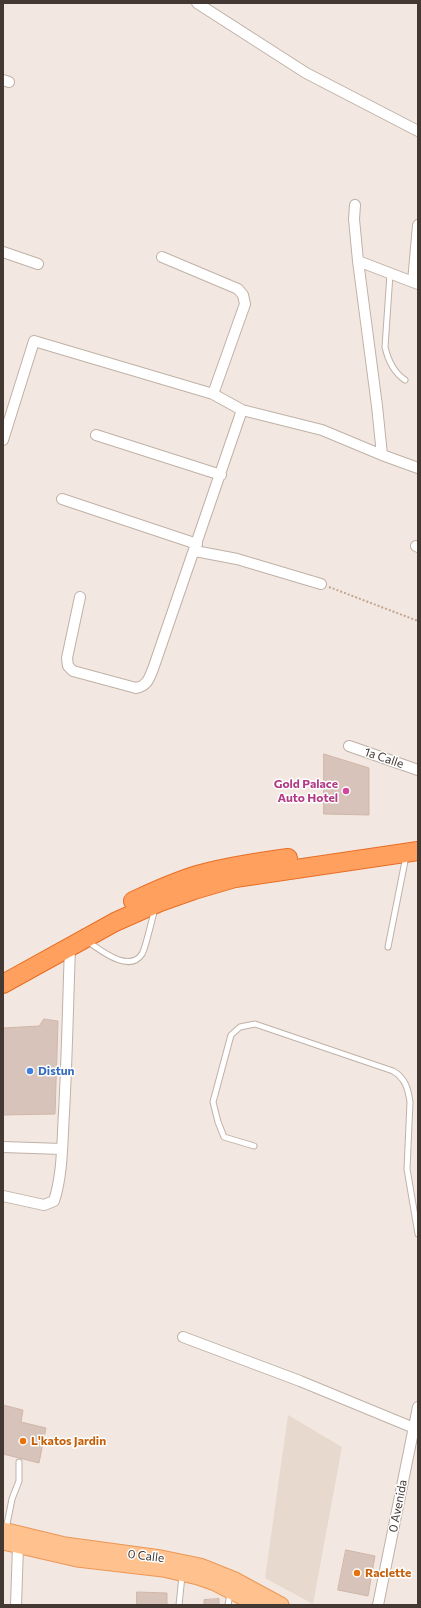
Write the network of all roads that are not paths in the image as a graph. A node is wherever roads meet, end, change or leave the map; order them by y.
1 (197, 3) edge
2 (418, 130) edge
3 (356, 205) dead end
4 (418, 225) edge
5 (3, 252) edge
6 (162, 257) dead end
7 (358, 261) junction
8 (38, 264) dead end
9 (390, 274) junction
10 (416, 283) edge
11 (405, 380) dead end
12 (213, 394) junction
13 (242, 410) junction
14 (96, 434) dead end
15 (3, 440) edge
16 (382, 455) junction
17 (418, 468) edge
18 (221, 475) junction
19 (62, 499) dead end
20 (196, 548) junction
21 (321, 584) road end
22 (80, 597) dead end
23 (349, 746) dead end
24 (418, 770) edge
25 (414, 848) edge
26 (156, 904) junction
27 (77, 943) junction
28 (388, 947) dead end
29 (3, 970) edge
30 (3, 984) edge
31 (254, 1146) dead end
32 (3, 1147) edge
33 (62, 1149) junction
34 (3, 1196) edge
35 (418, 1234) edge
36 (183, 1337) dead end
37 (418, 1407) edge
38 (414, 1428) junction
39 (19, 1462) dead end
40 (4, 1534) edge
41 (18, 1546) junction
42 (183, 1573) junction
43 (229, 1598) edge
44 (16, 1605) edge
45 (179, 1605) edge
46 (258, 1605) edge
47 (281, 1605) edge
48 (378, 1605) edge

1 - 2 street
3 - 7 street
4 - 10 street
5 - 8 street
6 - 12 street
7 - 9 street
7 - 16 street
9 - 10 street
9 - 11 lane
12 - 13 street
12 - 15 street
13 - 16 street
13 - 18 street
14 - 18 street
16 - 17 street
18 - 20 street
19 - 20 street
20 - 21 street
20 - 22 street
23 - 24 street, 1a Calle
25 - 26 highway
25 - 28 lane
25 - 29 highway
26 - 27 highway
26 - 27 lane
27 - 30 highway
27 - 33 street
31 - 35 lane
32 - 33 street
33 - 34 street
36 - 38 street
37 - 38 street, 0 Avenida
38 - 48 street, 0 Avenida
39 - 40 lane
40 - 41 main road, 0 Calle
40 - 47 main road, 0 Calle
41 - 42 main road, 0 Calle
41 - 44 street
42 - 43 main road, 0 Calle
42 - 45 lane
43 - 46 main road, 0 Calle

